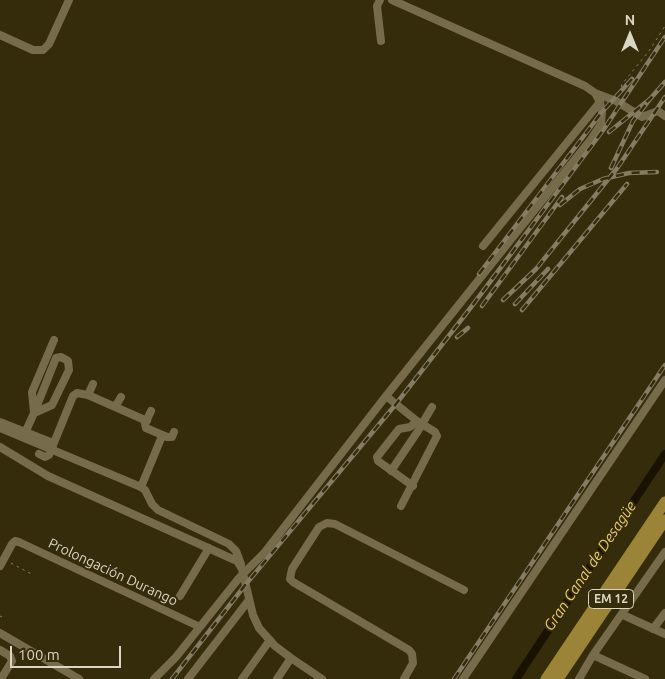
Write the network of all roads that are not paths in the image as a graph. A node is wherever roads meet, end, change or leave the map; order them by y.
1 (69, 0) edge
2 (380, 0) edge
3 (392, 0) edge
4 (0, 35) edge
5 (381, 41) dead end
6 (595, 93) junction
7 (600, 102) junction
8 (665, 116) edge
9 (483, 246) dead end
10 (54, 340) dead end
11 (665, 380) edge
12 (93, 384) dead end
13 (88, 395) junction
14 (386, 396) junction
15 (121, 397) dead end
16 (432, 407) dead end
17 (116, 408) junction
18 (151, 411) dead end
19 (34, 413) junction
20 (147, 421) junction
21 (0, 422) edge
22 (420, 423) junction
23 (0, 428) edge
24 (174, 432) dead end
25 (25, 433) junction
26 (162, 436) junction
27 (52, 446) junction
28 (0, 447) edge
29 (38, 454) dead end
30 (391, 471) junction
31 (413, 486) junction
32 (141, 487) junction
33 (665, 502) edge
34 (401, 506) dead end
35 (665, 520) edge
36 (210, 548) junction
37 (665, 552) edge
38 (2, 562) edge
39 (241, 564) junction
40 (244, 574) junction
41 (464, 590) dead end
42 (180, 596) dead end
43 (249, 600) junction
44 (665, 613) edge
45 (623, 615) junction
46 (200, 628) junction
47 (653, 628) junction
48 (0, 633) edge
49 (665, 634) edge
50 (270, 640) junction
51 (0, 650) edge
52 (593, 656) junction
53 (291, 658) junction
54 (1, 679) edge
55 (79, 679) edge
56 (154, 679) edge
57 (188, 679) edge
58 (242, 679) edge
59 (277, 679) edge
60 (322, 679) edge
61 (404, 679) edge
62 (463, 679) edge
63 (546, 679) edge
64 (558, 679) edge
65 (579, 679) edge
66 (645, 679) edge

1 - 4 street
2 - 5 street
3 - 6 street
6 - 7 street
6 - 8 street
7 - 9 street
7 - 14 street
10 - 19 street
11 - 62 street
12 - 13 street
13 - 17 street
13 - 27 street
14 - 22 street
14 - 40 street
15 - 17 street
16 - 22 street
17 - 20 street
18 - 20 street
19 - 19 street
19 - 25 street
20 - 26 street
21 - 25 street
22 - 30 street
22 - 30 street
22 - 31 street
23 - 27 street
24 - 26 street
25 - 27 street
26 - 32 street
27 - 29 street
27 - 32 street
28 - 36 street
30 - 31 street
31 - 34 street
32 - 39 street
33 - 63 highway, EM 12
35 - 64 highway, EM 12
36 - 39 street
36 - 42 street
37 - 45 street
38 - 46 street, Prolongación Durango
39 - 40 street
40 - 43 street
40 - 46 street
41 - 61 street
43 - 50 street
43 - 57 street
44 - 47 street
45 - 47 street
45 - 52 street
46 - 56 street
47 - 49 street
48 - 55 street
50 - 53 street
50 - 58 street
51 - 54 street
52 - 65 street
52 - 66 street
53 - 59 street
53 - 60 street

